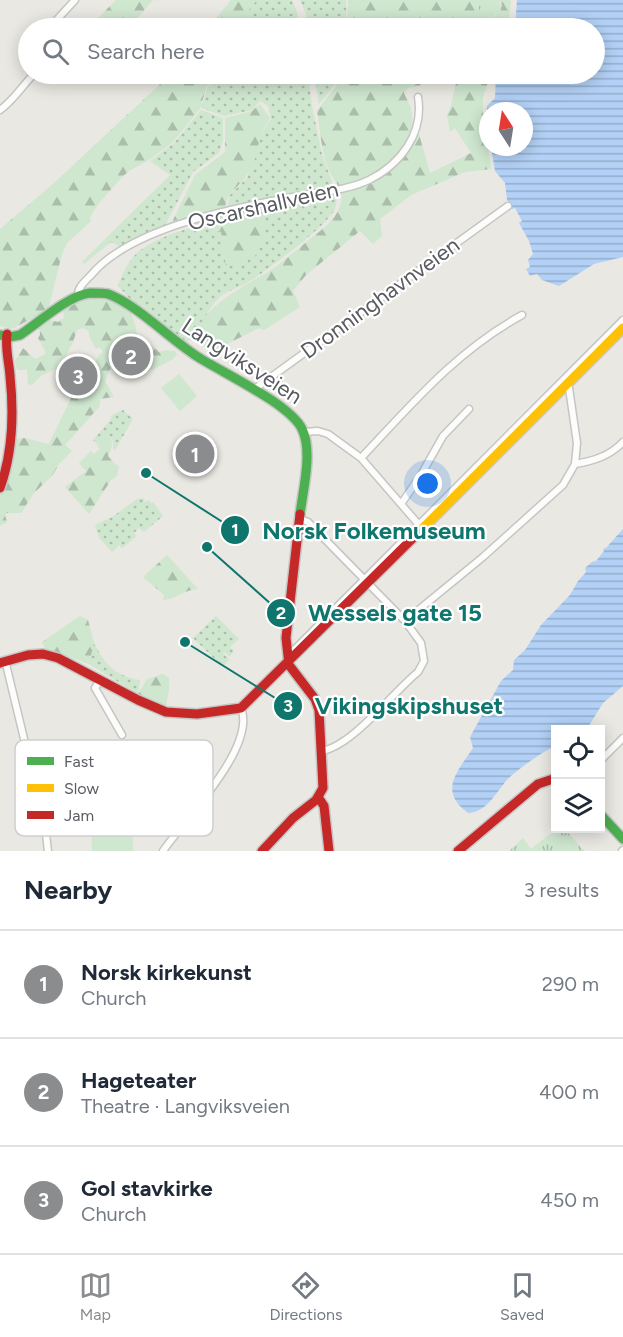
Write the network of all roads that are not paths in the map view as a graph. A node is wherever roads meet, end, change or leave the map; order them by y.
1 (75, 0) edge
2 (58, 18) edge
3 (23, 84) edge
4 (418, 97) dead end
5 (0, 110) edge
6 (508, 206) dead end
7 (78, 295) junction
8 (522, 315) dead end
9 (623, 320) edge
10 (623, 328) edge
11 (5, 334) edge
12 (595, 352) junction
13 (565, 382) junction
14 (253, 390) junction
15 (470, 409) dead end
16 (304, 432) junction
17 (623, 442) edge
18 (361, 458) junction
19 (575, 464) junction
20 (0, 488) edge
21 (401, 504) junction
22 (300, 519) junction
23 (420, 527) junction
24 (366, 581) junction
25 (405, 621) junction
26 (287, 660) junction
27 (3, 662) edge
28 (100, 680) junction
29 (240, 708) junction
30 (122, 735) dead end
31 (623, 738) edge
32 (23, 740) edge
33 (321, 751) junction
34 (605, 755) edge
35 (551, 779) edge
36 (213, 787) edge
37 (318, 797) junction
38 (605, 819) edge
39 (46, 836) edge
40 (175, 836) edge
41 (623, 839) edge
42 (48, 851) edge
43 (163, 851) edge
44 (262, 851) edge
45 (329, 851) edge
46 (458, 851) edge

1 - 2 street
3 - 5 street
4 - 7 street, Oscarshallveien
6 - 14 street, Dronninghavnveien
7 - 11 street
7 - 14 street, Langviksveien
8 - 18 street
9 - 12 street
10 - 12 street
11 - 20 street
12 - 13 street
13 - 19 street
13 - 23 street
14 - 16 street, Langviksveien
15 - 21 street
16 - 18 street
16 - 22 street, Langviksveien
17 - 19 street
18 - 21 street
19 - 25 street
21 - 23 street
22 - 24 street
22 - 26 street, Langviksveien
23 - 24 street
24 - 25 street
24 - 26 street
25 - 33 street
26 - 29 street
26 - 33 street
27 - 28 street
27 - 32 street
28 - 29 street
28 - 30 street
29 - 36 street
31 - 34 street
33 - 37 street
35 - 46 street
37 - 44 street
37 - 45 street
38 - 41 street
39 - 42 street
40 - 43 street

